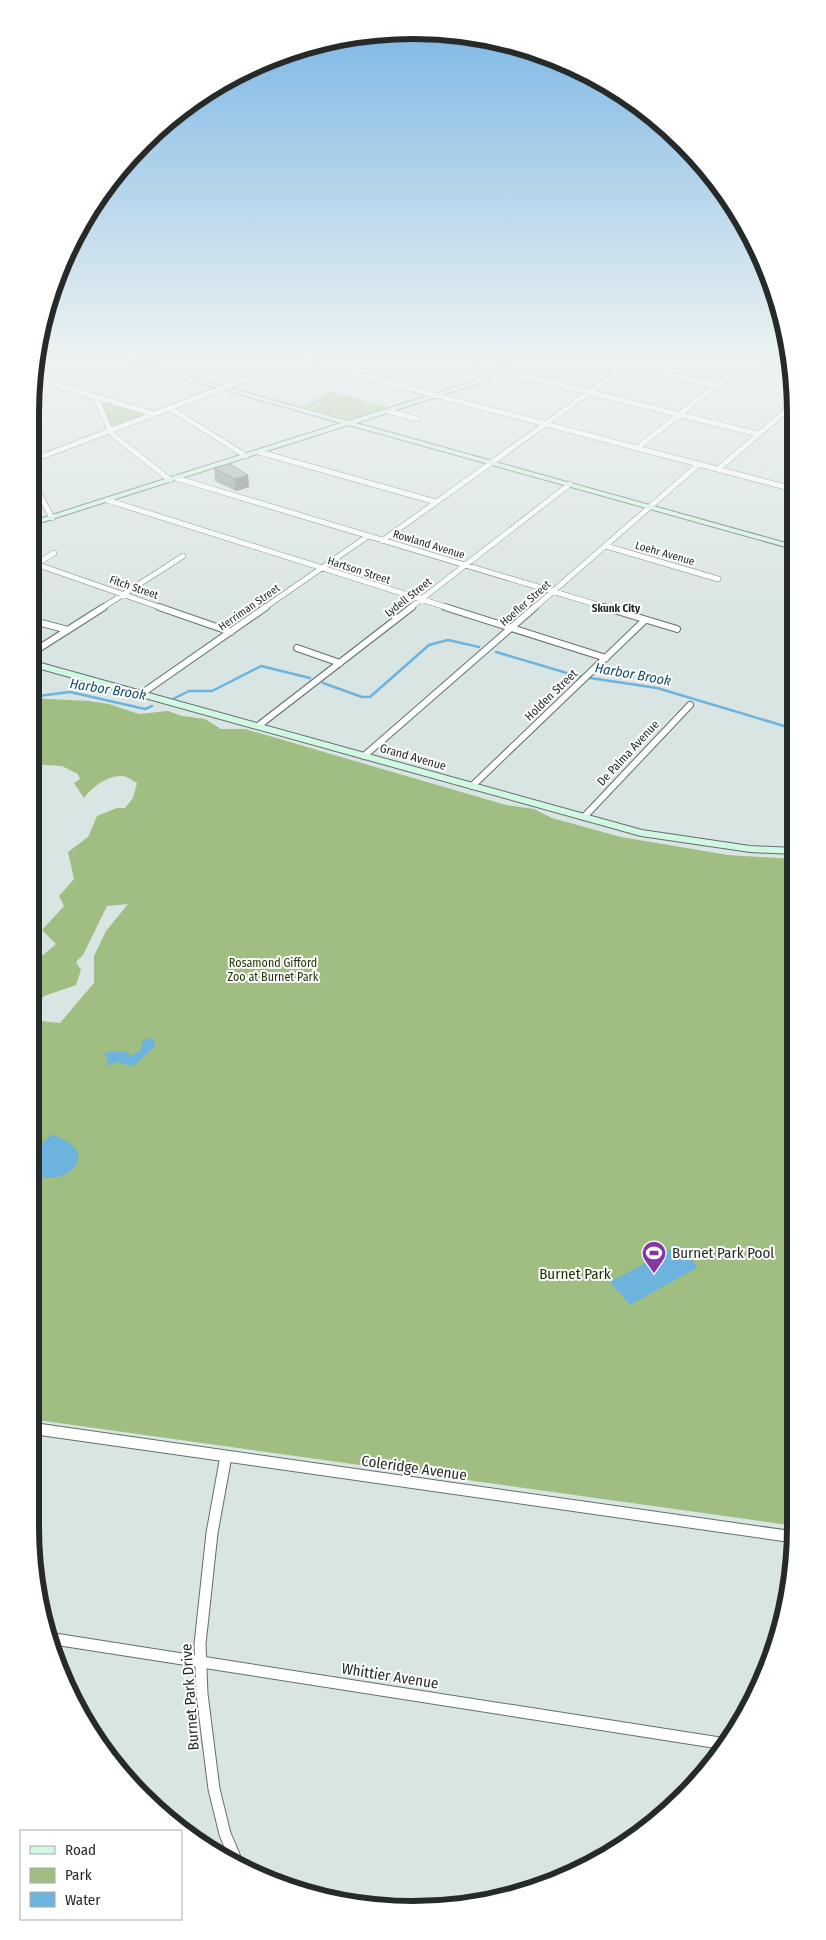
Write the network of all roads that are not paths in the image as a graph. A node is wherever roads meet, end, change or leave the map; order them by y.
1 (66, 448) edge
2 (130, 448) edge
3 (233, 448) edge
4 (273, 448) edge
5 (439, 448) edge
6 (513, 448) edge
7 (637, 448) edge
8 (743, 448) edge
9 (259, 452) junction
10 (246, 456) junction
11 (39, 458) edge
12 (492, 462) junction
13 (699, 464) junction
14 (718, 469) junction
15 (173, 479) junction
16 (570, 484) junction
17 (787, 487) edge
18 (39, 490) edge
19 (107, 500) junction
20 (436, 502) junction
21 (651, 507) junction
22 (52, 518) junction
23 (39, 522) edge
24 (368, 536) junction
25 (382, 540) junction
26 (787, 545) edge
27 (606, 546) junction
28 (54, 553) dead end
29 (183, 556) dead end
30 (39, 560) edge
31 (39, 565) edge
32 (465, 565) junction
33 (322, 568) junction
34 (718, 579) dead end
35 (553, 592) junction
36 (122, 594) junction
37 (421, 600) junction
38 (645, 620) junction
39 (39, 622) edge
40 (511, 628) junction
41 (677, 629) dead end
42 (68, 630) junction
43 (231, 632) junction
44 (39, 648) edge
45 (297, 648) dead end
46 (606, 658) junction
47 (340, 663) junction
48 (39, 666) edge
49 (141, 694) junction
50 (690, 705) dead end
51 (258, 726) junction
52 (364, 756) junction
53 (472, 786) junction
54 (584, 817) junction
55 (787, 851) edge
56 (39, 1429) edge
57 (226, 1456) junction
58 (787, 1536) edge
59 (57, 1639) edge
60 (201, 1662) junction
61 (719, 1743) edge
62 (234, 1856) edge

1 - 11 street
2 - 15 street, Rowland Avenue
3 - 10 street
4 - 9 main road
5 - 12 main road
6 - 12 street
7 - 13 street
8 - 14 street
9 - 10 main road
9 - 20 street
10 - 15 main road
12 - 16 main road
12 - 20 street
13 - 14 street
13 - 21 street, Hoefler Street
14 - 17 street
15 - 19 main road
15 - 24 street, Rowland Avenue
16 - 21 main road
16 - 32 street, Lydell Street
18 - 22 street
19 - 22 main road
19 - 33 street, Hartson Street
20 - 25 street
21 - 26 main road
21 - 27 street, Hoefler Street
22 - 23 main road
24 - 25 street, Rowland Avenue
24 - 33 street, Herriman Street
25 - 32 street, Rowland Avenue
27 - 34 street, Loehr Avenue
27 - 35 street, Hoefler Street
28 - 30 street
29 - 36 street
31 - 36 street, Fitch Street
32 - 35 street, Rowland Avenue
32 - 37 street, Lydell Street
33 - 37 street, Hartson Street
33 - 43 street, Herriman Street
35 - 38 street, Rowland Avenue
35 - 40 street, Hoefler Street
36 - 42 street
36 - 43 street, Fitch Street
37 - 40 street, Hartson Street
37 - 47 street, Lydell Street
38 - 41 street, Rowland Avenue
38 - 46 street, Holden Street
39 - 42 street
40 - 46 street, Hartson Street
40 - 52 street, Hoefler Street
42 - 44 street
43 - 49 street, Herriman Street
45 - 47 street
46 - 53 street, Holden Street
47 - 51 street, Lydell Street
48 - 49 main road, Grand Avenue
49 - 51 main road, Grand Avenue
50 - 54 street, De Palma Avenue
51 - 52 main road, Grand Avenue
52 - 53 main road, Grand Avenue
53 - 54 main road, Grand Avenue
54 - 55 main road, Grand Avenue
56 - 57 street, Coleridge Avenue
57 - 58 street, Coleridge Avenue
57 - 60 street, Burnet Park Drive
59 - 60 street, Whittier Avenue
60 - 61 street, Whittier Avenue
60 - 62 street, Burnet Park Drive

